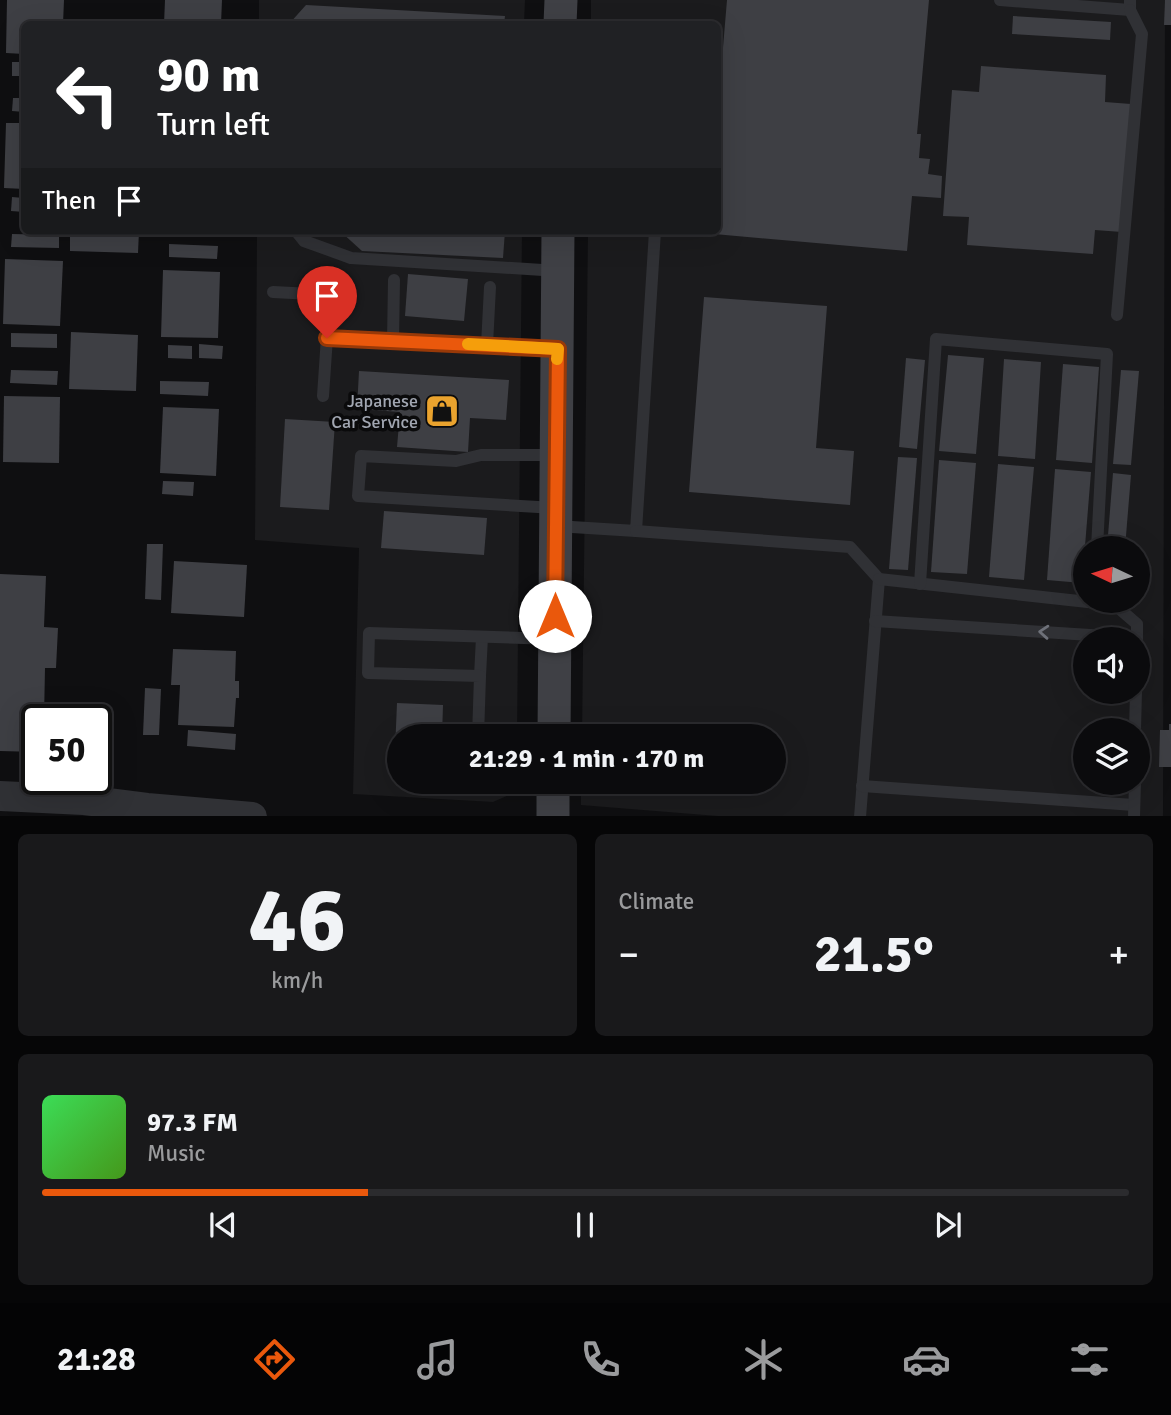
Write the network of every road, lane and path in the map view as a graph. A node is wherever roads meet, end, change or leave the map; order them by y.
1 (561, 0) edge
2 (1000, 0) edge
3 (1130, 5) edge
4 (560, 21) edge
5 (299, 235) edge
6 (558, 235) edge
7 (655, 235) edge
8 (558, 271) junction
9 (394, 280) dead end
10 (489, 287) dead end
11 (273, 292) dead end
12 (1117, 315) dead end
13 (327, 338) junction
14 (393, 341) junction
15 (487, 345) junction
16 (558, 349) junction
17 (323, 396) dead end
18 (556, 455) junction
19 (556, 517) junction
20 (636, 531) junction
21 (1098, 536) edge
22 (878, 579) junction
23 (920, 583) junction
24 (1073, 599) edge
25 (1124, 613) edge
26 (875, 621) junction
27 (1137, 627) edge
28 (1073, 634) edge
29 (482, 637) junction
30 (555, 639) junction
31 (480, 676) junction
32 (478, 724) edge
33 (554, 724) edge
34 (862, 786) junction
35 (554, 794) edge
36 (0, 796) edge
37 (1134, 811) edge
38 (147, 812) edge
39 (231, 816) edge
40 (553, 816) edge
41 (860, 816) edge

1 - 4 main road
2 - 3 lane
3 - 12 lane
5 - 8 lane
6 - 8 main road
7 - 20 lane
8 - 16 main road
9 - 14 lane
10 - 15 lane
11 - 13 lane
13 - 14 lane
13 - 17 lane
14 - 15 lane
15 - 16 lane
16 - 18 main road
18 - 19 main road
18 - 19 lane
19 - 20 lane
19 - 30 main road
20 - 22 lane
21 - 23 lane
22 - 23 lane
22 - 26 lane
23 - 24 lane
25 - 27 lane
28 -> 26 lane
26 - 34 lane
29 - 30 lane
29 - 31 lane
29 - 31 lane
30 - 33 main road
31 - 32 lane
34 - 37 lane
34 - 41 lane
35 - 40 main road
36 - 38 street
38 - 39 street

